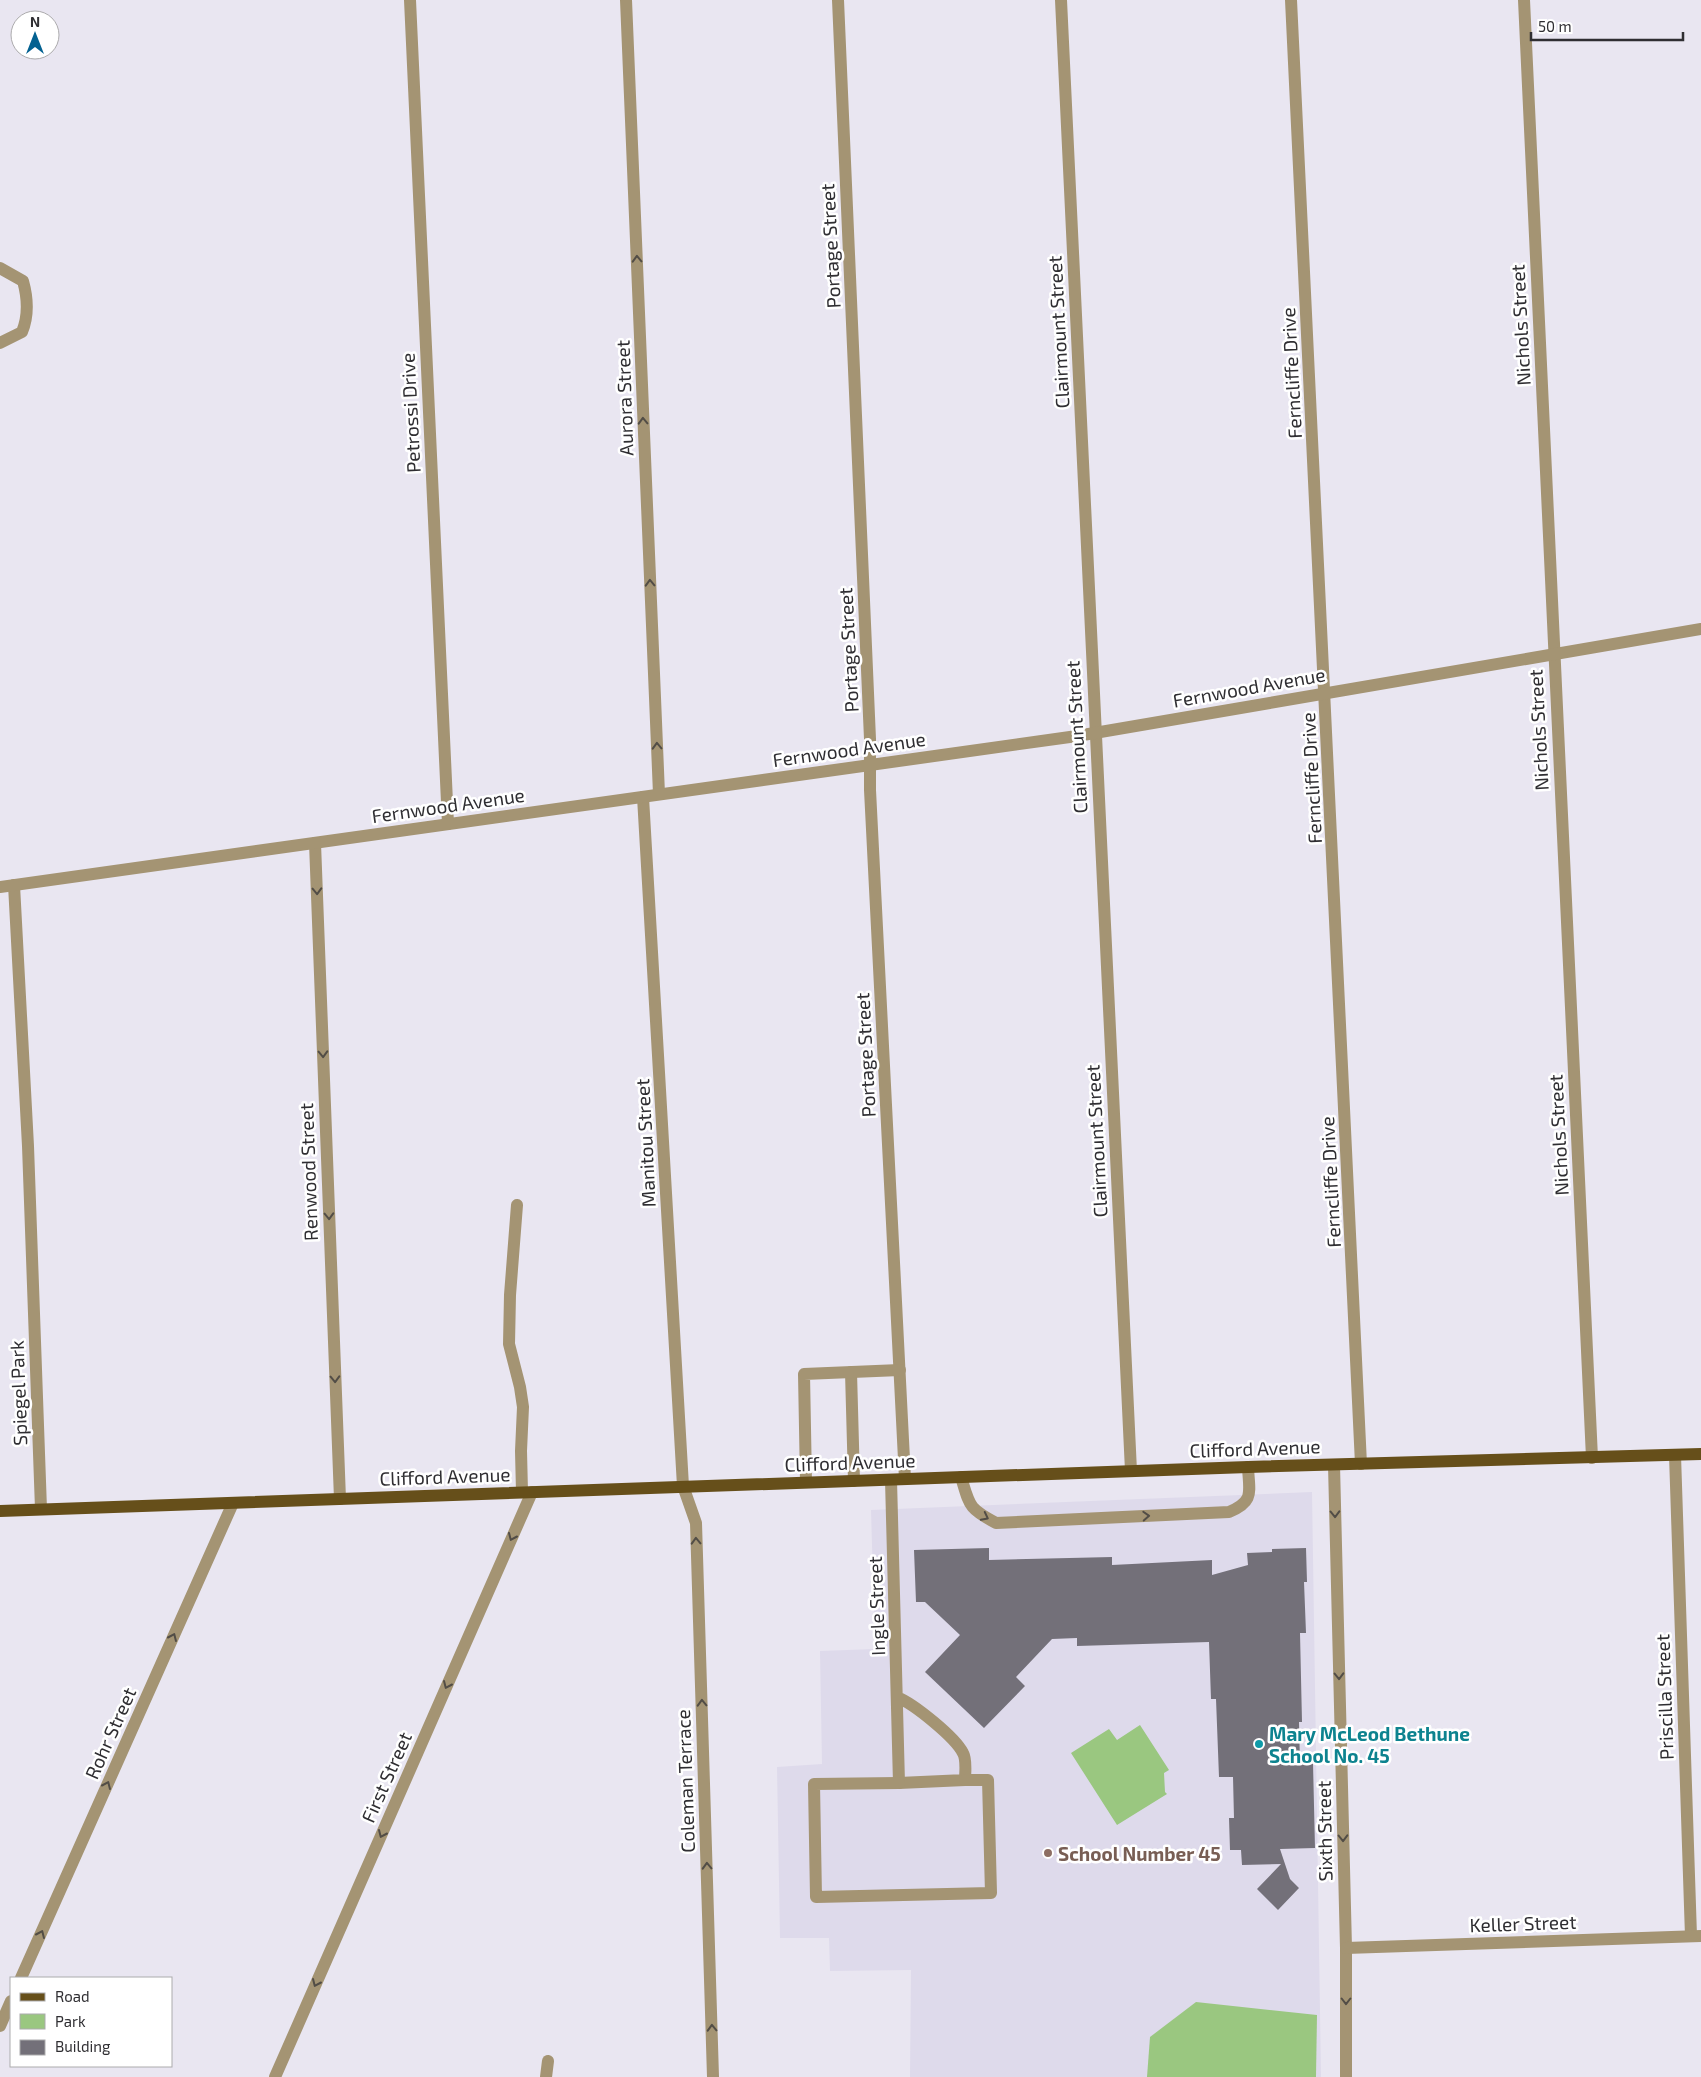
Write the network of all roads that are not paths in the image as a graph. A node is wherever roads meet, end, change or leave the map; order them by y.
1 (410, 0) edge
2 (626, 0) edge
3 (838, 0) edge
4 (1061, 0) edge
5 (1291, 0) edge
6 (1524, 0) edge
7 (0, 268) edge
8 (0, 343) edge
9 (1701, 629) edge
10 (1554, 654) junction
11 (1325, 692) junction
12 (1095, 733) junction
13 (870, 765) junction
14 (660, 794) junction
15 (643, 797) junction
16 (448, 824) junction
17 (315, 843) junction
18 (14, 885) junction
19 (0, 887) edge
20 (517, 1205) dead end
21 (900, 1370) junction
22 (851, 1372) junction
23 (1701, 1454) edge
24 (1674, 1455) junction
25 (1592, 1458) junction
26 (1362, 1464) junction
27 (1334, 1465) junction
28 (1248, 1467) junction
29 (1131, 1471) junction
30 (961, 1477) junction
31 (905, 1479) junction
32 (891, 1480) junction
33 (854, 1481) junction
34 (806, 1482) junction
35 (684, 1486) junction
36 (527, 1492) junction
37 (340, 1499) junction
38 (233, 1503) junction
39 (41, 1509) junction
40 (0, 1510) edge
41 (897, 1697) junction
42 (965, 1780) junction
43 (899, 1783) junction
44 (1696, 1936) edge
45 (1346, 1948) junction
46 (22, 1977) edge
47 (10, 2003) edge
48 (0, 2026) edge
49 (548, 2061) dead end
50 (275, 2077) edge
51 (546, 2077) edge
52 (713, 2077) edge
53 (1346, 2077) edge

1 - 16 street, Petrossi Drive
14 -> 2 street, Aurora Street
3 - 13 street, Portage Street
4 - 12 street, Clairmount Street
5 - 11 street, Ferncliffe Drive
6 - 10 street, Nichols Street
7 - 8 street
9 - 10 street, Fernwood Avenue
10 - 11 street, Fernwood Avenue
10 - 25 street, Nichols Street
11 - 12 street, Fernwood Avenue
11 - 26 street, Ferncliffe Drive
12 - 13 street, Fernwood Avenue
12 - 29 street, Clairmount Street
13 - 14 street, Fernwood Avenue
13 - 21 street, Portage Street
14 - 15 street, Fernwood Avenue
15 - 16 street, Fernwood Avenue
15 - 35 street, Manitou Street
16 - 17 street, Fernwood Avenue
17 - 18 street, Fernwood Avenue
17 -> 37 street, Renwood Street
18 - 19 street, Fernwood Avenue
18 - 39 street, Spiegel Park
20 - 36 street
21 - 22 street
21 - 31 street, Portage Street
22 - 33 street
22 - 34 street
23 - 24 main road, Clifford Avenue
24 - 25 main road, Clifford Avenue
24 - 44 street, Priscilla Street
25 - 26 main road, Clifford Avenue
26 - 27 main road, Clifford Avenue
27 - 28 main road, Clifford Avenue
27 -> 45 street, Sixth Street
28 - 29 main road, Clifford Avenue
30 -> 28 street
29 - 30 main road, Clifford Avenue
30 - 31 main road, Clifford Avenue
31 - 32 main road, Clifford Avenue
32 - 33 main road, Clifford Avenue
32 - 41 street, Ingle Street
33 - 34 main road, Clifford Avenue
34 - 35 main road, Clifford Avenue
35 - 36 main road, Clifford Avenue
52 -> 35 street, Coleman Terrace
36 - 37 main road, Clifford Avenue
36 -> 50 street, First Street
37 - 38 main road, Clifford Avenue
38 - 39 main road, Clifford Avenue
46 -> 38 street, Rohr Street
39 - 40 main road, Clifford Avenue
41 - 42 street
41 - 43 street, Ingle Street
42 - 43 street
42 - 43 street
44 - 45 street, Keller Street
45 -> 53 street, Sixth Street
47 - 48 street
49 - 51 street

